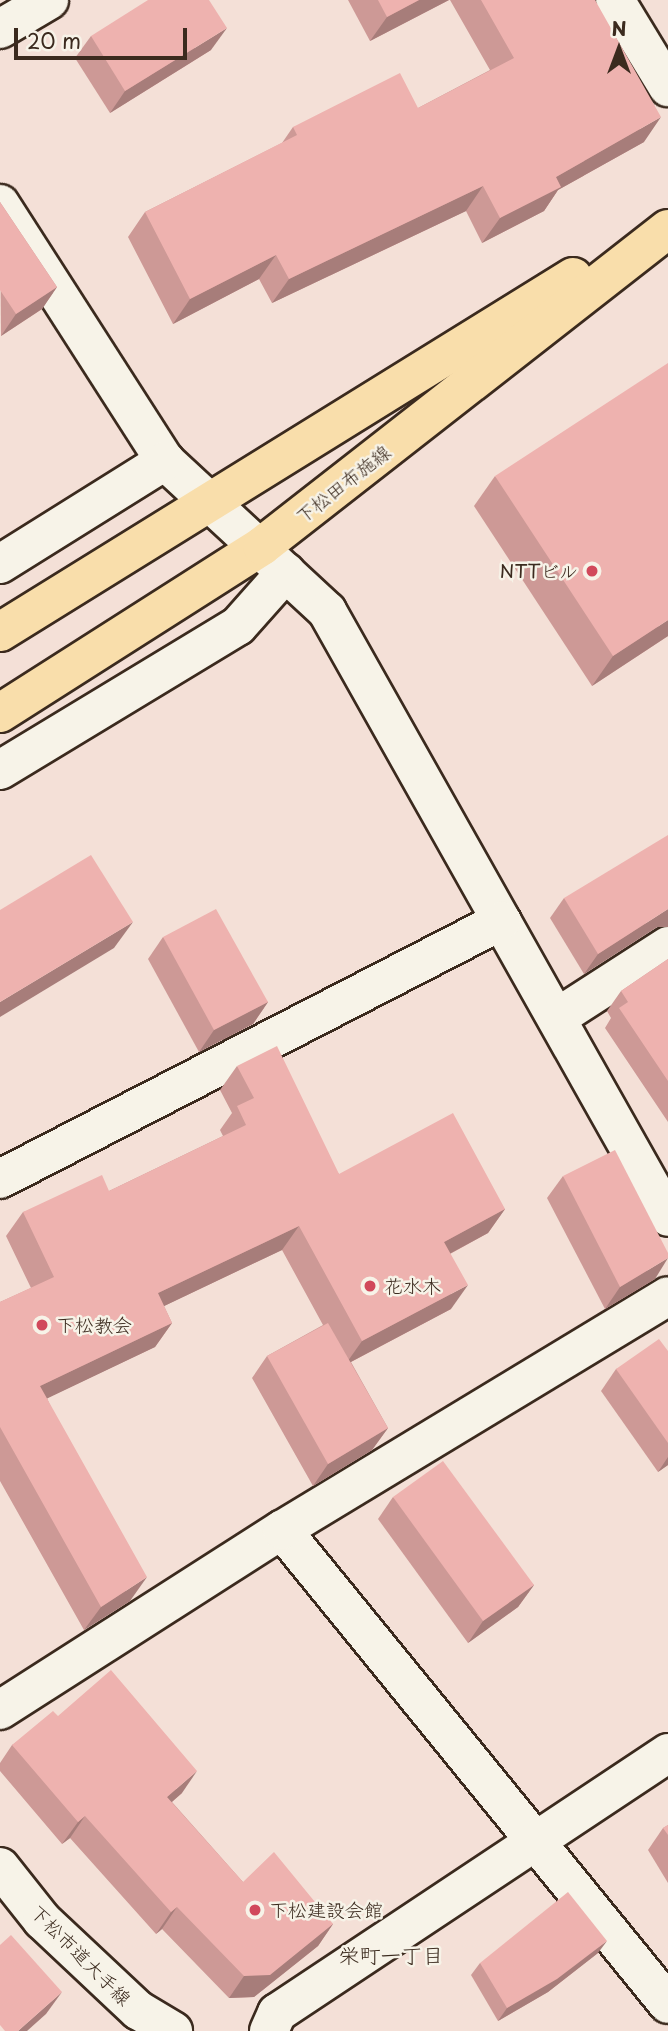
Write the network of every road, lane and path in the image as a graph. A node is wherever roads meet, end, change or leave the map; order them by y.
1 (49, 0) edge
2 (615, 0) edge
3 (0, 29) edge
4 (668, 87) edge
5 (0, 204) edge
6 (668, 219) edge
7 (668, 229) edge
8 (165, 461) junction
9 (210, 498) junction
10 (274, 559) junction
11 (0, 564) edge
12 (0, 632) edge
13 (0, 713) edge
14 (0, 770) edge
15 (501, 921) junction
16 (668, 946) edge
17 (558, 1017) junction
18 (0, 1179) edge
19 (668, 1217) edge
20 (668, 1296) edge
21 (282, 1530) junction
22 (0, 1710) edge
23 (668, 1753) edge
24 (533, 1842) junction
25 (0, 1867) edge
26 (668, 2004) edge
27 (173, 2031) edge
28 (269, 2031) edge

1 - 3 street
2 - 4 street
5 - 8 street
6 - 9 main road
7 - 10 main road, 下松田布施線
8 - 9 street
8 - 11 street
9 - 10 street
9 - 12 main road
10 - 13 main road, 下松田布施線
10 - 14 street
10 - 15 street
15 - 17 street
15 - 18 street
16 - 17 street
17 - 19 street
20 - 21 street
21 - 22 street
21 - 24 street
23 - 24 street
24 - 26 street
24 - 28 street
25 - 27 street, 下松市道大手線

